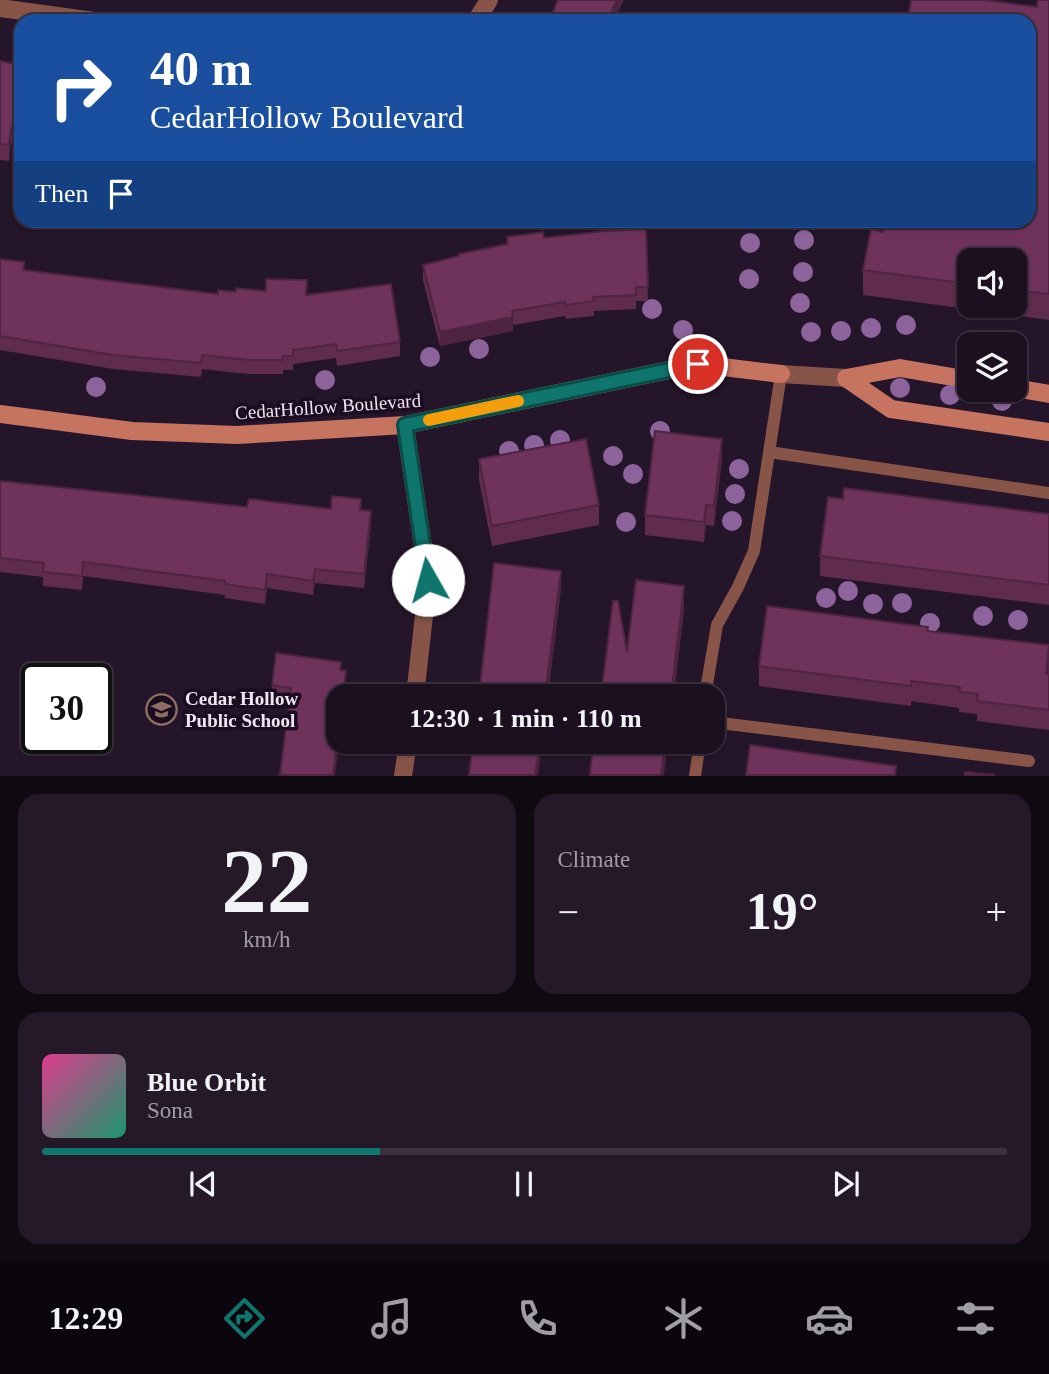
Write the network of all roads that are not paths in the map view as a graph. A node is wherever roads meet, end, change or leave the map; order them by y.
1 (0, 8) edge
2 (43, 14) edge
3 (781, 374) junction
4 (846, 378) junction
5 (957, 378) edge
6 (1027, 390) edge
7 (1049, 394) edge
8 (0, 414) edge
9 (405, 425) junction
10 (1049, 432) edge
11 (768, 452) junction
12 (1049, 493) edge
13 (416, 684) edge
14 (707, 684) edge
15 (725, 724) edge
16 (406, 754) edge
17 (698, 754) edge
18 (1029, 761) dead end
19 (403, 775) edge
20 (695, 775) edge

1 - 2 street
3 - 4 street
3 - 9 street, CedarHollow Boulevard
3 - 11 lane
4 - 5 street
4 - 10 street
6 - 7 street
8 - 9 street, CedarHollow Boulevard
9 - 13 street
11 - 12 lane
11 - 14 lane
15 - 18 lane
16 - 19 street
17 - 20 lane

